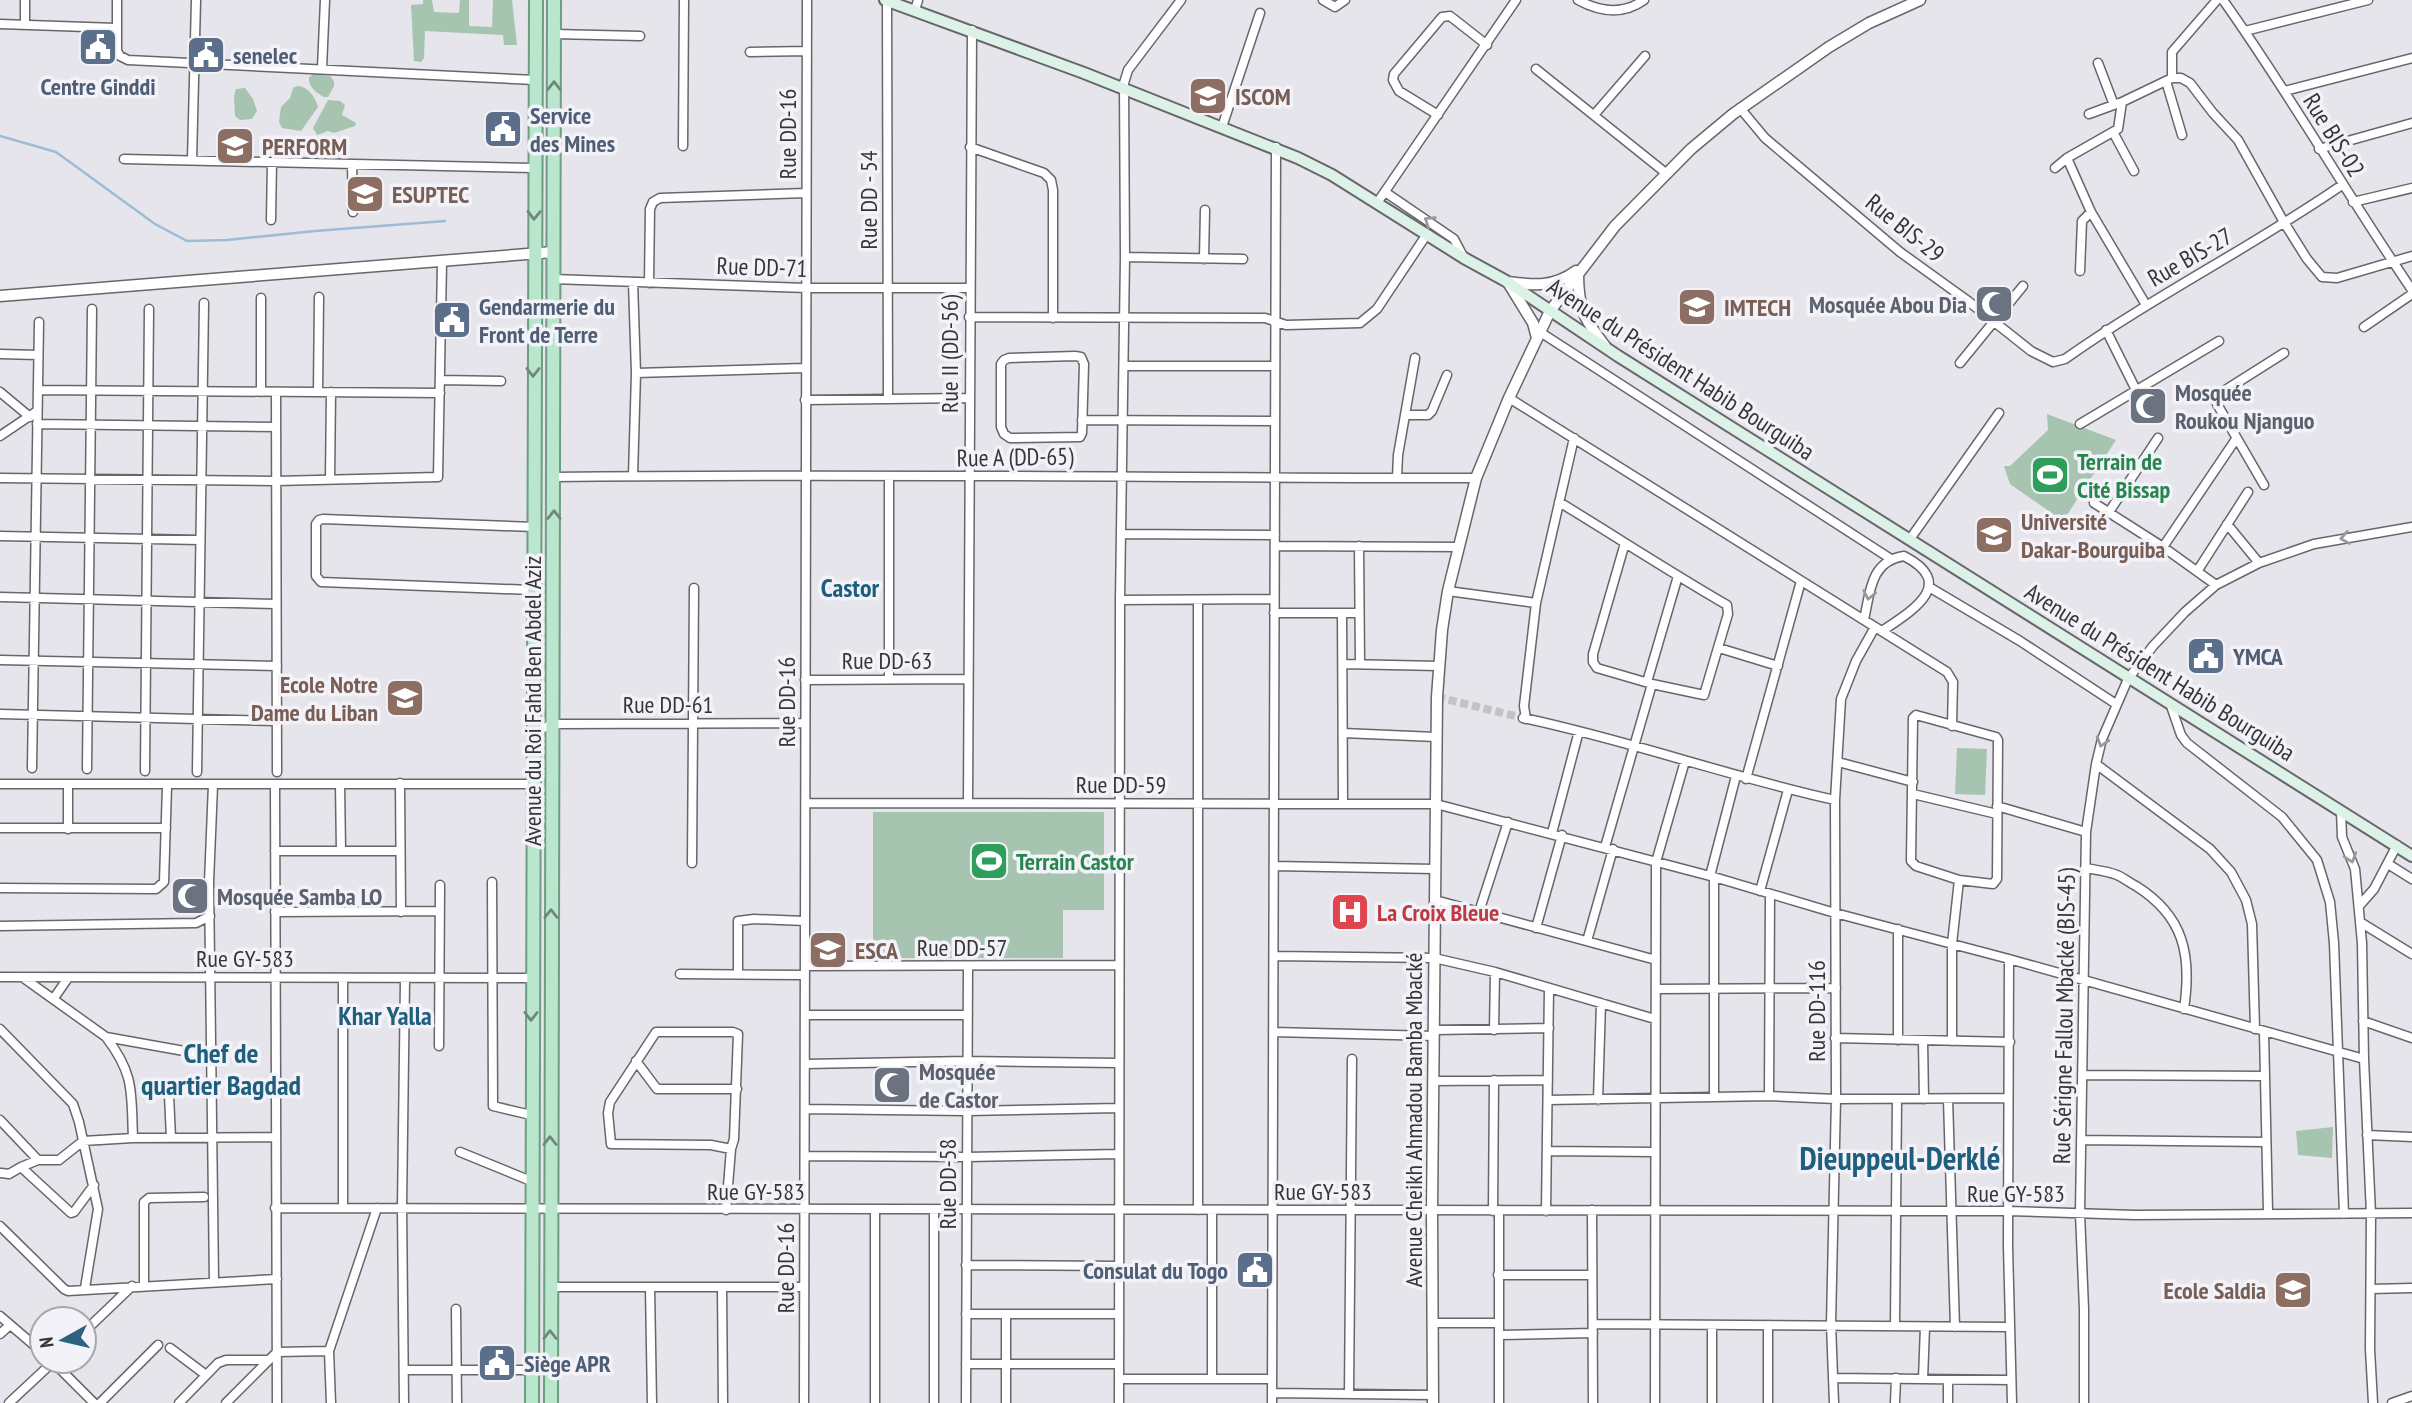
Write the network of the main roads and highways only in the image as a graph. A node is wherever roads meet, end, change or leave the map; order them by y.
1 (536, 0) edge
2 (554, 0) edge
3 (886, 0) edge
4 (916, 5) edge
5 (2412, 856) edge
6 (532, 1403) edge
7 (551, 1403) edge

1 -> 6 main road, Avenue du Roi Fahd Ben Abdel Aziz
7 -> 2 main road, Avenue du Roi Fahd Ben Abdel Aziz
3 - 4 main road, Avenue du Président Habib Bourguiba
4 - 5 main road, Avenue du Président Habib Bourguiba

